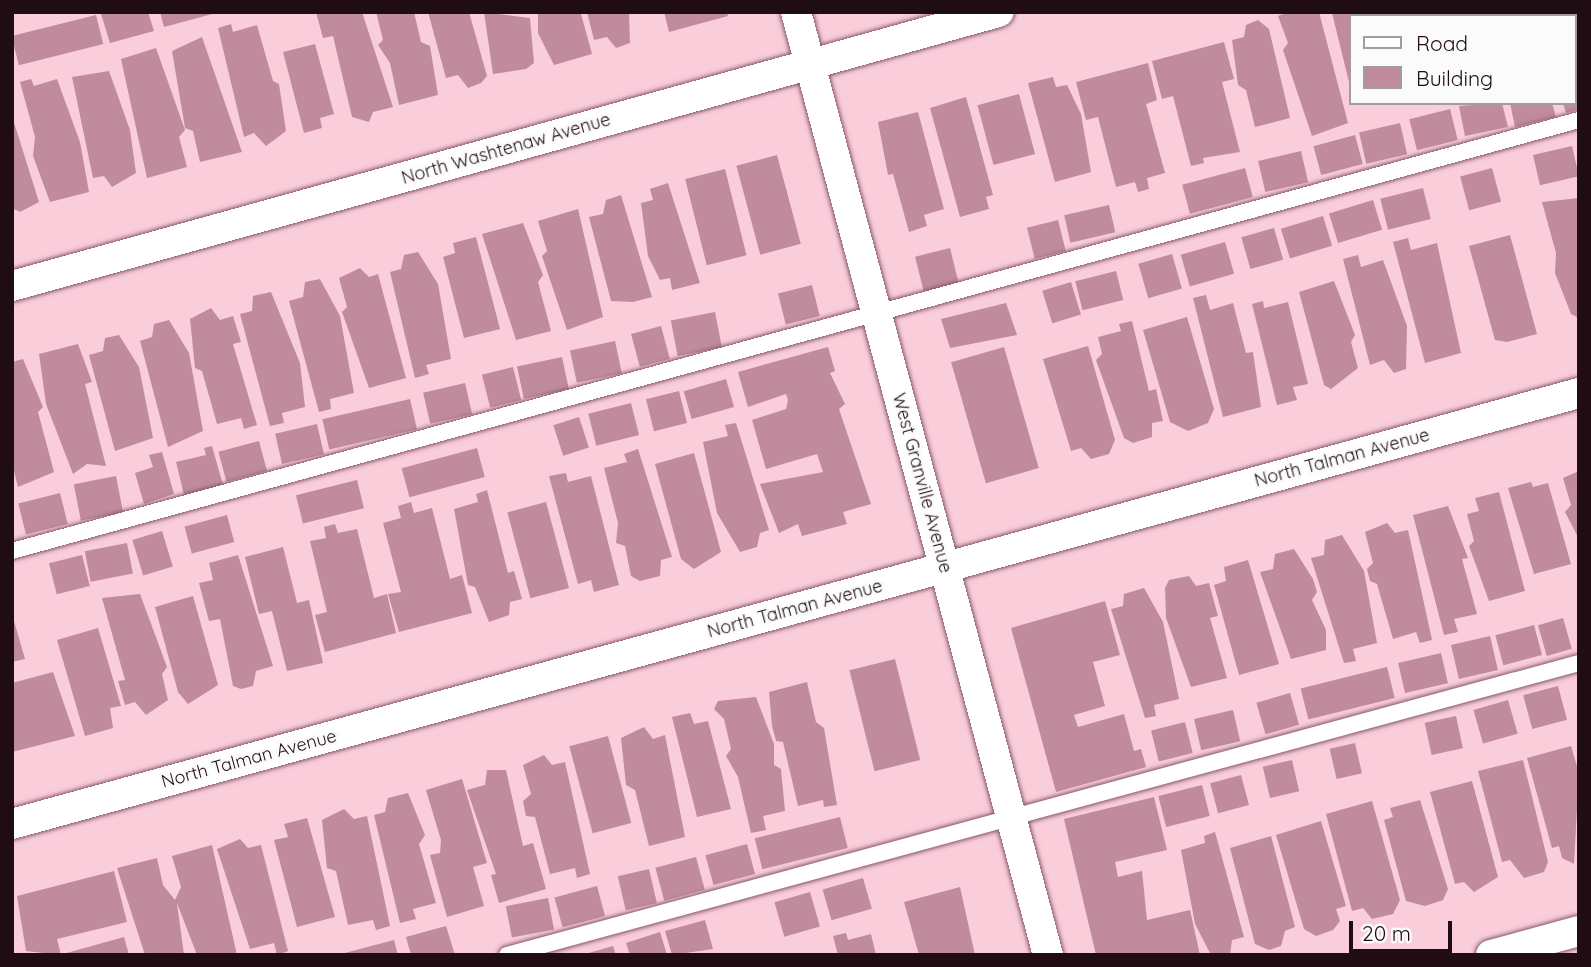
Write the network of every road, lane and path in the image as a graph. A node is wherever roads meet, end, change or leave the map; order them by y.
1 (796, 12) edge
2 (999, 12) edge
3 (810, 64) junction
4 (1579, 120) edge
5 (12, 286) edge
6 (876, 314) junction
7 (1579, 393) edge
8 (12, 551) edge
9 (944, 568) junction
10 (1579, 663) edge
11 (1011, 818) junction
12 (12, 824) edge
13 (1579, 931) edge
14 (507, 955) edge
15 (1048, 955) edge
16 (1492, 955) edge

1 - 3 street, West Granville Avenue
2 - 3 street, North Washtenaw Avenue
3 - 5 street, North Washtenaw Avenue
3 - 6 street, West Granville Avenue
4 - 6 lane
6 - 8 lane
6 - 9 street, West Granville Avenue
7 - 9 street, North Talman Avenue
9 - 11 street, West Granville Avenue
9 - 12 street, North Talman Avenue
10 - 11 lane
11 - 14 lane
11 - 15 street, West Granville Avenue
13 - 16 street

